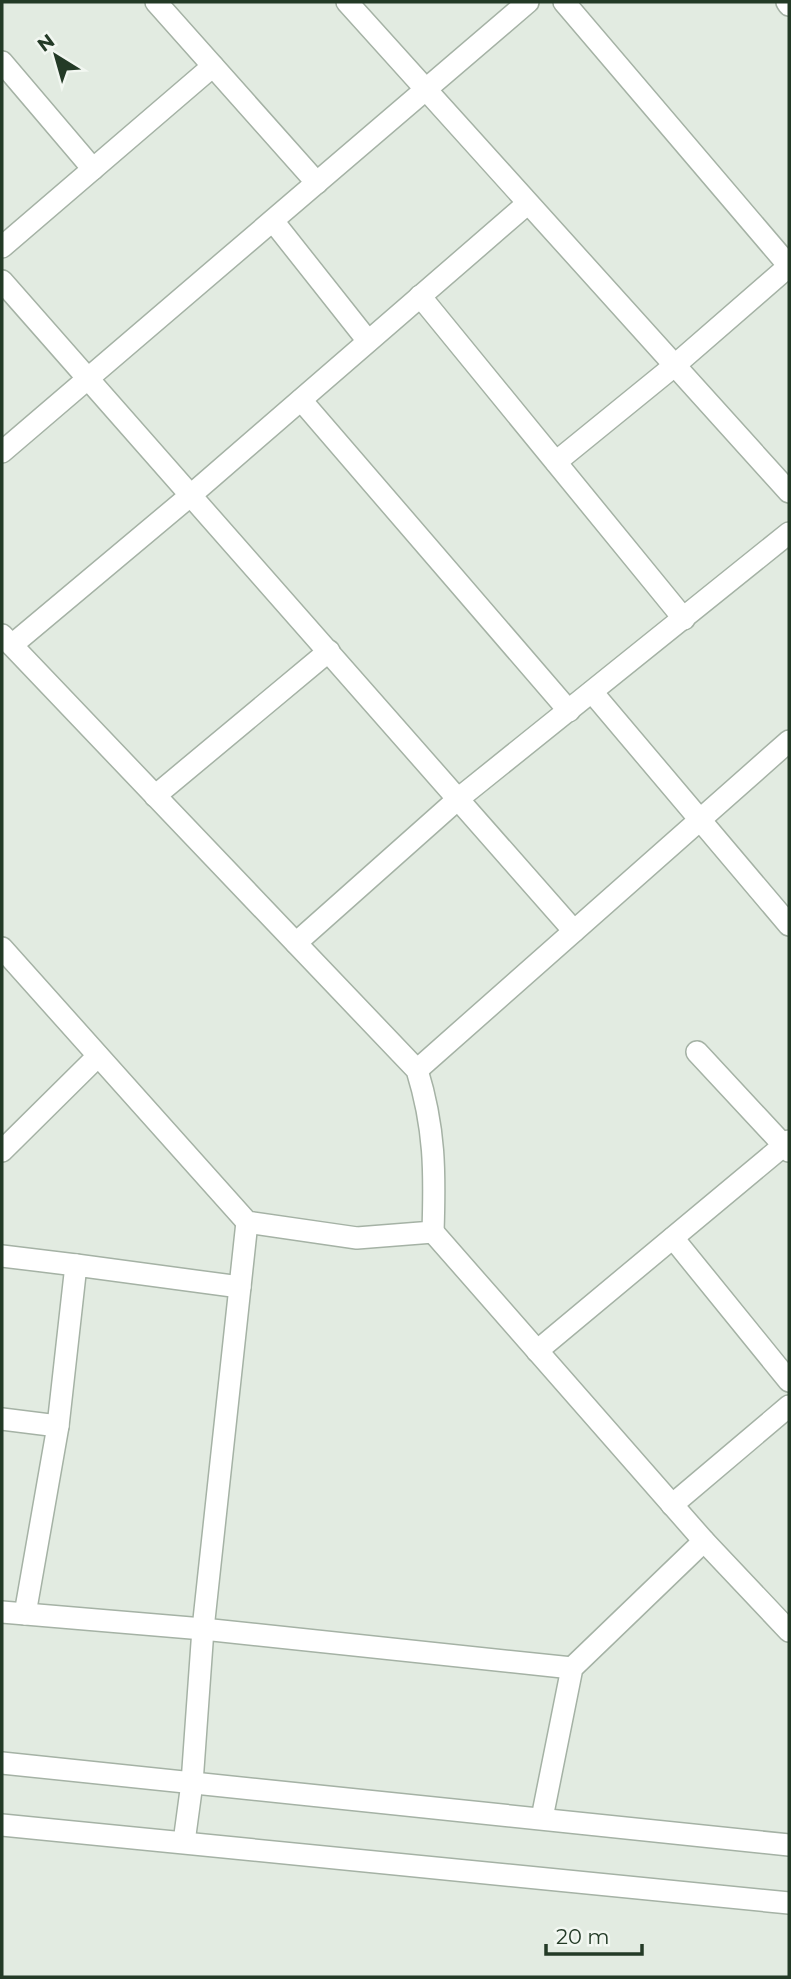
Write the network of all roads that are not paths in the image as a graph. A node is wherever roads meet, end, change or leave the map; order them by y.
1 (156, 2) edge
2 (347, 2) edge
3 (528, 2) edge
4 (564, 2) edge
5 (2, 62) edge
6 (213, 66) junction
7 (425, 92) junction
8 (93, 169) junction
9 (317, 183) junction
10 (527, 204) junction
11 (273, 221) junction
12 (2, 247) edge
13 (789, 266) edge
14 (2, 281) edge
15 (420, 296) junction
16 (368, 341) junction
17 (674, 366) junction
18 (88, 378) junction
19 (301, 400) junction
20 (2, 452) edge
21 (556, 462) junction
22 (789, 492) edge
23 (191, 495) junction
24 (789, 533) edge
25 (684, 618) junction
26 (7, 640) edge
27 (329, 650) junction
28 (592, 692) junction
29 (569, 711) junction
30 (789, 741) edge
31 (155, 796) junction
32 (458, 799) junction
33 (701, 818) junction
34 (789, 925) edge
35 (574, 930) junction
36 (296, 943) junction
37 (2, 948) edge
38 (697, 1052) dead end
39 (98, 1056) junction
40 (417, 1070) junction
41 (787, 1146) edge
42 (2, 1151) edge
43 (247, 1222) junction
44 (433, 1232) junction
45 (673, 1238) junction
46 (2, 1256) edge
47 (76, 1265) junction
48 (240, 1287) junction
49 (537, 1352) junction
50 (789, 1381) edge
51 (789, 1406) edge
52 (2, 1419) edge
53 (58, 1426) junction
54 (672, 1505) junction
55 (704, 1541) junction
56 (2, 1612) edge
57 (25, 1615) junction
58 (785, 1620) edge
59 (203, 1629) junction
60 (572, 1668) junction
61 (2, 1763) edge
62 (192, 1783) junction
63 (542, 1818) junction
64 (2, 1825) edge
65 (184, 1842) junction
66 (789, 1845) edge
67 (789, 1903) edge

1 - 6 street
2 - 7 street
3 - 7 street
4 - 13 street
5 - 8 street
6 - 8 street
6 - 9 street
7 - 9 street
7 - 10 street
8 - 12 street
9 - 11 street
10 - 15 street
10 - 17 street
11 - 16 street
11 - 18 street
13 - 17 street
14 - 18 street
15 - 16 street
15 - 21 street
16 - 19 street
17 - 21 street
17 - 22 street
18 - 20 street
18 - 23 street
19 - 23 street
19 - 29 street
21 - 25 street
23 - 26 street
23 - 27 street
24 - 25 street
25 - 28 street
26 - 31 street
27 - 31 street
27 - 32 street
28 - 29 street
28 - 33 street
29 - 32 street
30 - 33 street
31 - 36 street
32 - 35 street
32 - 36 street
33 - 34 street
33 - 35 street
35 - 40 street
36 - 40 street
37 - 39 street
38 - 41 street
39 - 42 street
39 - 43 street
40 - 44 street
41 - 45 street
43 - 44 street
43 - 48 street
44 - 49 street
45 - 49 street
45 - 50 street
46 - 47 street
47 - 48 street
47 - 53 street
48 - 59 street
49 - 54 street
51 - 54 street
52 - 53 street
53 - 57 street
54 - 55 street
55 - 58 street
55 - 60 street
56 - 57 street
57 - 59 street
59 - 60 street
59 - 62 street
60 - 63 street
61 - 62 street
62 - 63 street
62 - 65 street
63 - 66 street
64 - 65 street
65 - 67 street

